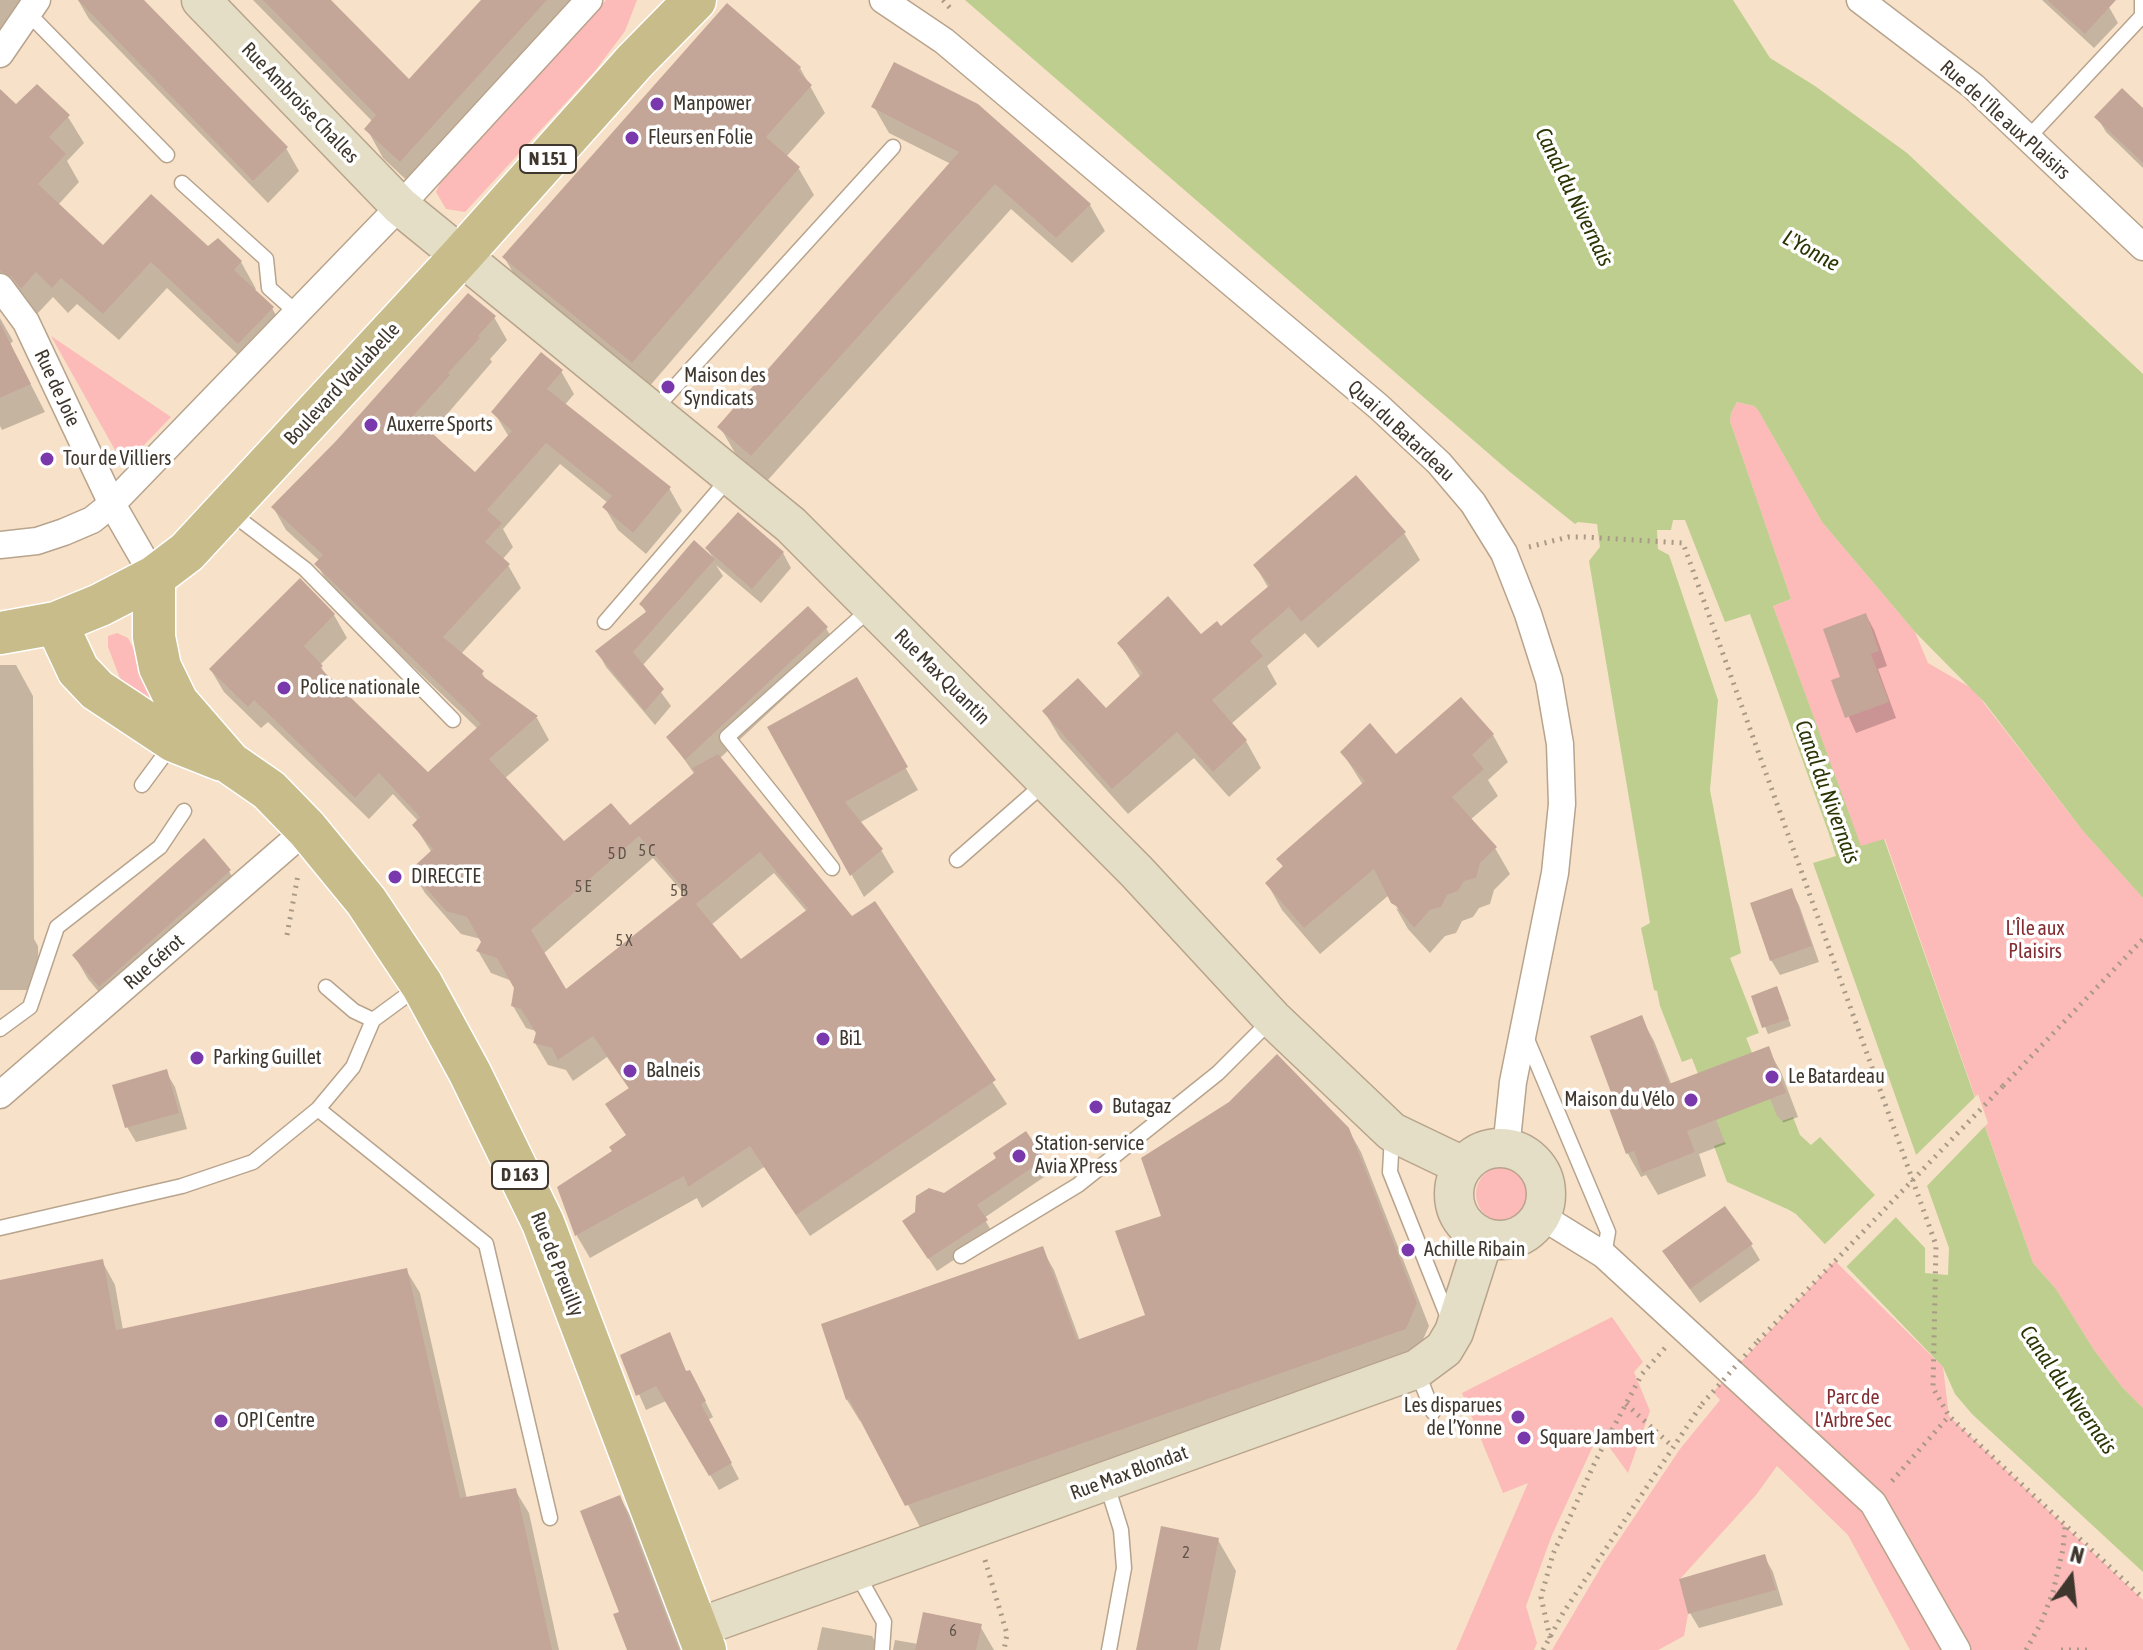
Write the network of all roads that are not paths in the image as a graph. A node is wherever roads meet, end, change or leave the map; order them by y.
1 (201, 0) edge
2 (589, 0) edge
3 (658, 0) edge
4 (695, 0) edge
5 (883, 0) edge
6 (1860, 0) edge
7 (2142, 0) edge
8 (32, 6) edge
9 (2143, 16) edge
10 (0, 54) edge
11 (635, 61) junction
12 (2028, 138) junction
13 (893, 147) dead end
14 (167, 155) dead end
15 (182, 183) dead end
16 (400, 206) junction
17 (2143, 247) edge
18 (460, 257) junction
19 (0, 287) edge
20 (297, 313) junction
21 (651, 412) junction
22 (731, 476) junction
23 (112, 504) junction
24 (227, 509) junction
25 (0, 545) edge
26 (154, 577) junction
27 (872, 606) junction
28 (605, 622) dead end
29 (56, 623) junction
30 (0, 633) edge
31 (453, 720) dead end
32 (181, 728) junction
33 (1047, 782) junction
34 (142, 785) dead end
35 (184, 811) dead end
36 (307, 829) junction
37 (957, 860) dead end
38 (832, 868) dead end
39 (422, 985) junction
40 (326, 987) dead end
41 (1272, 1018) junction
42 (373, 1020) junction
43 (1522, 1028) junction
44 (0, 1029) edge
45 (0, 1095) edge
46 (318, 1109) junction
47 (1392, 1132) junction
48 (1506, 1149) junction
49 (1463, 1166) junction
50 (1541, 1216) junction
51 (0, 1228) edge
52 (1484, 1238) junction
53 (1604, 1255) junction
54 (961, 1256) dead end
55 (1454, 1332) junction
56 (1417, 1369) junction
57 (1433, 1412) dead end
58 (1106, 1482) junction
59 (550, 1518) dead end
60 (856, 1571) junction
61 (701, 1639) edge
62 (882, 1650) edge
63 (1109, 1650) edge
64 (1957, 1650) edge

1 - 16 street, Rue Ambroise Challes
2 - 16 street
3 - 11 main road, Boulevard Vaulabelle / N 151
4 - 11 main road, Boulevard Vaulabelle / N 151
5 - 43 street, Quai du Batardeau
6 - 12 street, Rue de l'Île aux Plaisirs
7 - 9 lane
8 - 10 street
8 - 14 lane
9 - 12 lane
11 - 18 main road, Boulevard Vaulabelle / N 151
12 - 17 street, Rue de l'Île aux Plaisirs
13 - 21 lane
15 - 20 lane
16 - 18 street, Rue Max Quantin
16 - 20 street
18 - 21 street, Rue Max Quantin
18 - 24 main road, Boulevard Vaulabelle / N 151
19 - 23 street, Rue de Joie
20 - 23 street
21 - 22 street, Rue Max Quantin
22 - 27 street, Rue Max Quantin
22 - 28 lane
23 - 25 street
23 - 26 street, Rue de Joie
24 - 26 main road, Boulevard Vaulabelle / N 151
24 - 31 lane
26 - 29 main road, Boulevard Vaulabelle / N 151
26 - 32 main road, Rue de Preuilly / D 163
27 - 33 street, Rue Max Quantin
27 - 38 lane
29 - 30 main road, Boulevard Vaulabelle / N 151
29 - 32 main road, Rue de Preuilly
32 - 34 lane
32 - 36 main road, Rue de Preuilly / D 163
33 - 37 lane
33 - 41 street, Rue Max Quantin
35 - 44 lane
36 - 39 main road, Rue de Preuilly / D 163
36 - 45 street, Rue Gérot
39 - 42 lane
39 - 61 main road, Rue de Preuilly / D 163
40 - 42 lane
41 - 47 street, Rue Max Quantin
41 - 54 lane
42 - 46 lane
43 - 48 street, Quai du Batardeau
43 - 53 lane
46 - 51 lane
46 - 59 lane
47 - 49 street, Rue Max Quantin
47 - 55 lane
48 - 49 street
48 - 50 street
49 - 52 street
50 - 52 street
50 - 53 street
52 - 55 street, Rue Max Blondat
53 - 64 street
55 - 56 street, Rue Max Blondat
56 - 57 lane
56 - 58 street, Rue Max Blondat
58 - 60 street, Rue Max Blondat
58 - 63 lane
60 - 61 street, Rue Max Blondat
60 - 62 lane

